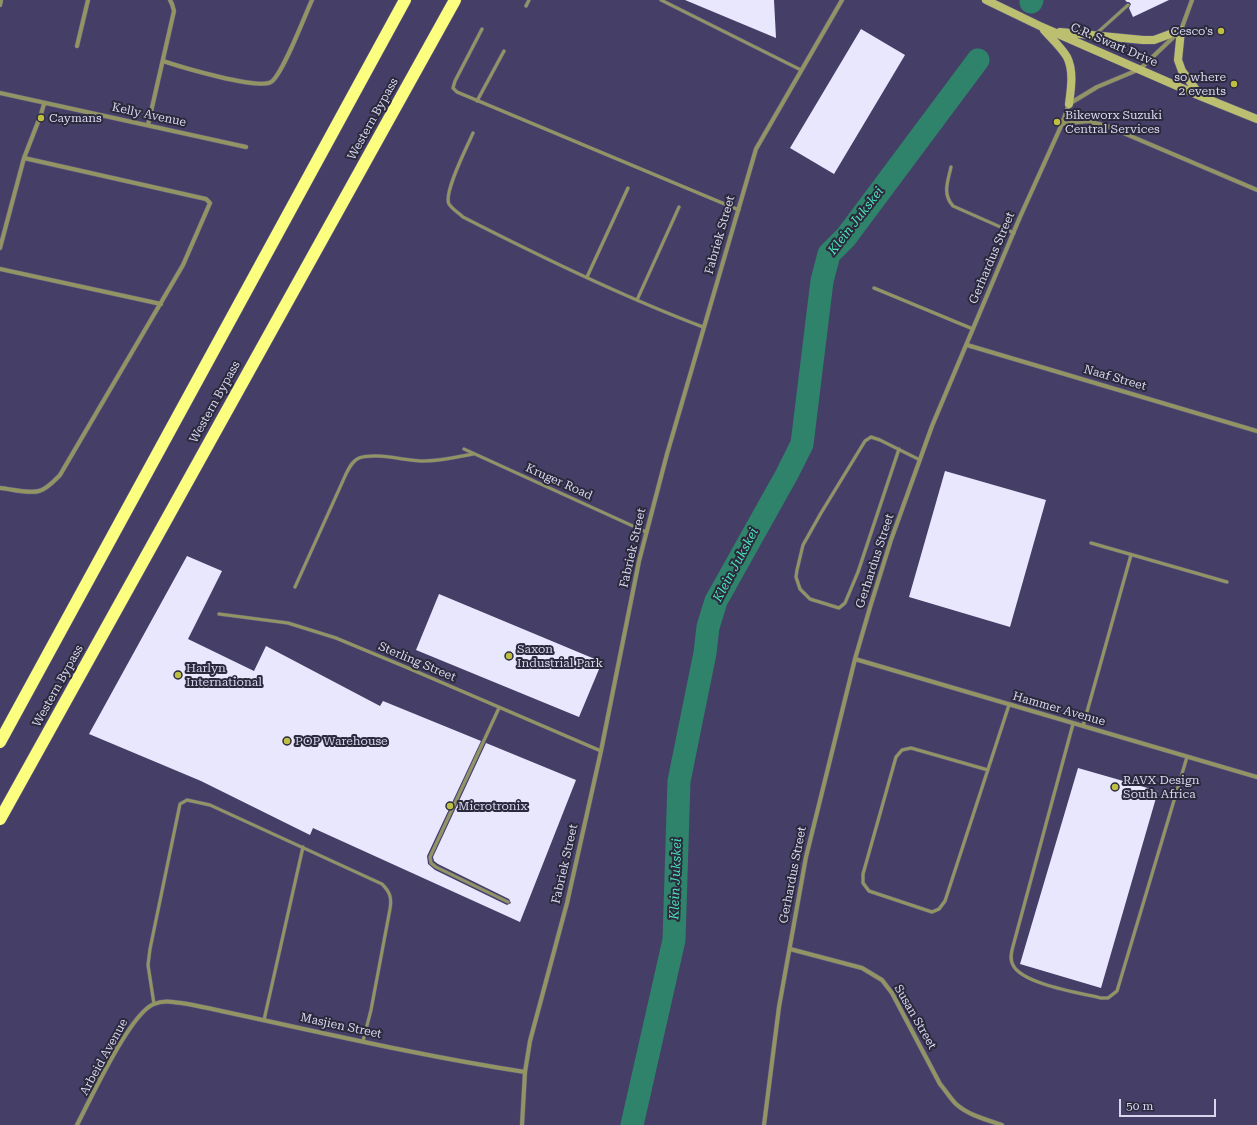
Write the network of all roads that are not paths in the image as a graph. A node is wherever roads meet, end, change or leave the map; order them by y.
1 (1, 0) edge
2 (88, 0) edge
3 (170, 0) edge
4 (312, 0) edge
5 (405, 0) edge
6 (455, 0) edge
7 (529, 0) edge
8 (661, 0) edge
9 (842, 0) edge
10 (986, 0) edge
11 (1192, 0) edge
12 (0, 5) edge
13 (1128, 5) dead end
14 (526, 6) dead end
15 (1042, 27) junction
16 (482, 29) dead end
17 (1181, 30) junction
18 (1051, 31) junction
19 (1094, 36) junction
20 (77, 46) dead end
21 (504, 51) dead end
22 (163, 61) junction
23 (1140, 69) junction
24 (801, 70) junction
25 (0, 93) edge
26 (1200, 96) junction
27 (478, 101) junction
28 (44, 104) junction
29 (1069, 104) junction
30 (41, 114) dead end
31 (1257, 119) edge
32 (38, 122) dead end
33 (1062, 124) junction
34 (148, 125) junction
35 (473, 133) dead end
36 (246, 147) dead end
37 (24, 158) junction
38 (951, 167) dead end
39 (628, 188) dead end
40 (1257, 190) edge
41 (679, 207) dead end
42 (739, 210) junction
43 (1014, 233) junction
44 (0, 248) edge
45 (0, 269) edge
46 (587, 277) junction
47 (874, 288) dead end
48 (637, 300) junction
49 (161, 304) junction
50 (703, 327) junction
51 (973, 329) junction
52 (967, 345) junction
53 (1257, 431) edge
54 (464, 449) dead end
55 (899, 449) junction
56 (473, 454) junction
57 (920, 460) junction
58 (0, 488) edge
59 (646, 532) junction
60 (1091, 543) dead end
61 (1131, 554) junction
62 (1227, 582) dead end
63 (295, 587) dead end
64 (219, 614) dead end
65 (855, 659) junction
66 (1009, 705) junction
67 (499, 708) junction
68 (1073, 724) junction
69 (1083, 726) junction
70 (0, 742) edge
71 (601, 751) junction
72 (1187, 757) junction
73 (988, 770) junction
74 (1257, 777) edge
75 (0, 819) edge
76 (303, 847) junction
77 (508, 902) dead end
78 (790, 949) junction
79 (154, 1004) junction
80 (264, 1020) junction
81 (363, 1041) junction
82 (525, 1072) junction
83 (77, 1125) edge
84 (522, 1125) edge
85 (764, 1125) edge
86 (1002, 1125) edge

1 - 12 street
2 - 20 street
3 - 22 street
4 - 22 street
5 - 70 highway, Western Bypass
6 - 75 highway, Western Bypass
7 - 14 lane
8 - 24 lane
9 - 24 street, Fabriek Street
10 - 15 street, C.R. Swart Drive
11 - 17 street
13 - 19 lane
15 - 18 street, C.R. Swart Drive
15 - 29 street
16 - 27 lane
17 - 19 street
17 - 23 street
17 - 26 street
18 - 19 street
18 - 23 street, C.R. Swart Drive
21 - 27 lane
22 - 34 street
23 - 26 street, C.R. Swart Drive
23 - 29 street
24 - 42 street, Fabriek Street
25 - 28 street, Kelly Avenue
26 - 31 street, C.R. Swart Drive
27 - 42 lane
28 - 30 street
28 - 34 street, Kelly Avenue
29 - 33 street, Gerhardus Street
32 - 37 street
33 - 40 street
33 - 43 street, Gerhardus Street
34 - 36 street, Kelly Avenue
35 - 46 lane
37 - 44 street
37 - 49 street
38 - 43 lane
39 - 46 lane
41 - 48 lane
42 - 50 street, Fabriek Street
43 - 51 street, Gerhardus Street
45 - 49 street
46 - 48 lane
47 - 51 lane
48 - 50 lane
49 - 58 street
50 - 59 street, Fabriek Street
51 - 52 street, Gerhardus Street
52 - 53 street, Naaf Street
52 - 57 street, Gerhardus Street
54 - 56 lane, Kruger Road
55 - 55 lane
55 - 57 lane
56 - 59 lane, Kruger Road
56 - 63 lane
57 - 65 street, Gerhardus Street
59 - 71 street, Fabriek Street
60 - 61 lane
61 - 62 lane
61 - 69 lane
64 - 67 lane, Sterling Street
65 - 66 street, Hammer Avenue
65 - 78 street, Gerhardus Street
66 - 68 street, Hammer Avenue
66 - 73 lane
67 - 71 lane, Sterling Street
67 - 77 lane
68 - 69 street, Hammer Avenue
68 - 72 lane
69 - 72 street, Hammer Avenue
71 - 82 street, Fabriek Street
72 - 74 street, Hammer Avenue
73 - 73 lane
76 - 79 lane
76 - 80 lane
76 - 81 lane
78 - 85 street, Gerhardus Street
78 - 86 street, Susan Street
79 - 80 street, Masjien Street
79 - 83 street, Arbeid Avenue
80 - 81 street, Masjien Street
81 - 82 street, Masjien Street
82 - 84 street, Fabriek Street

